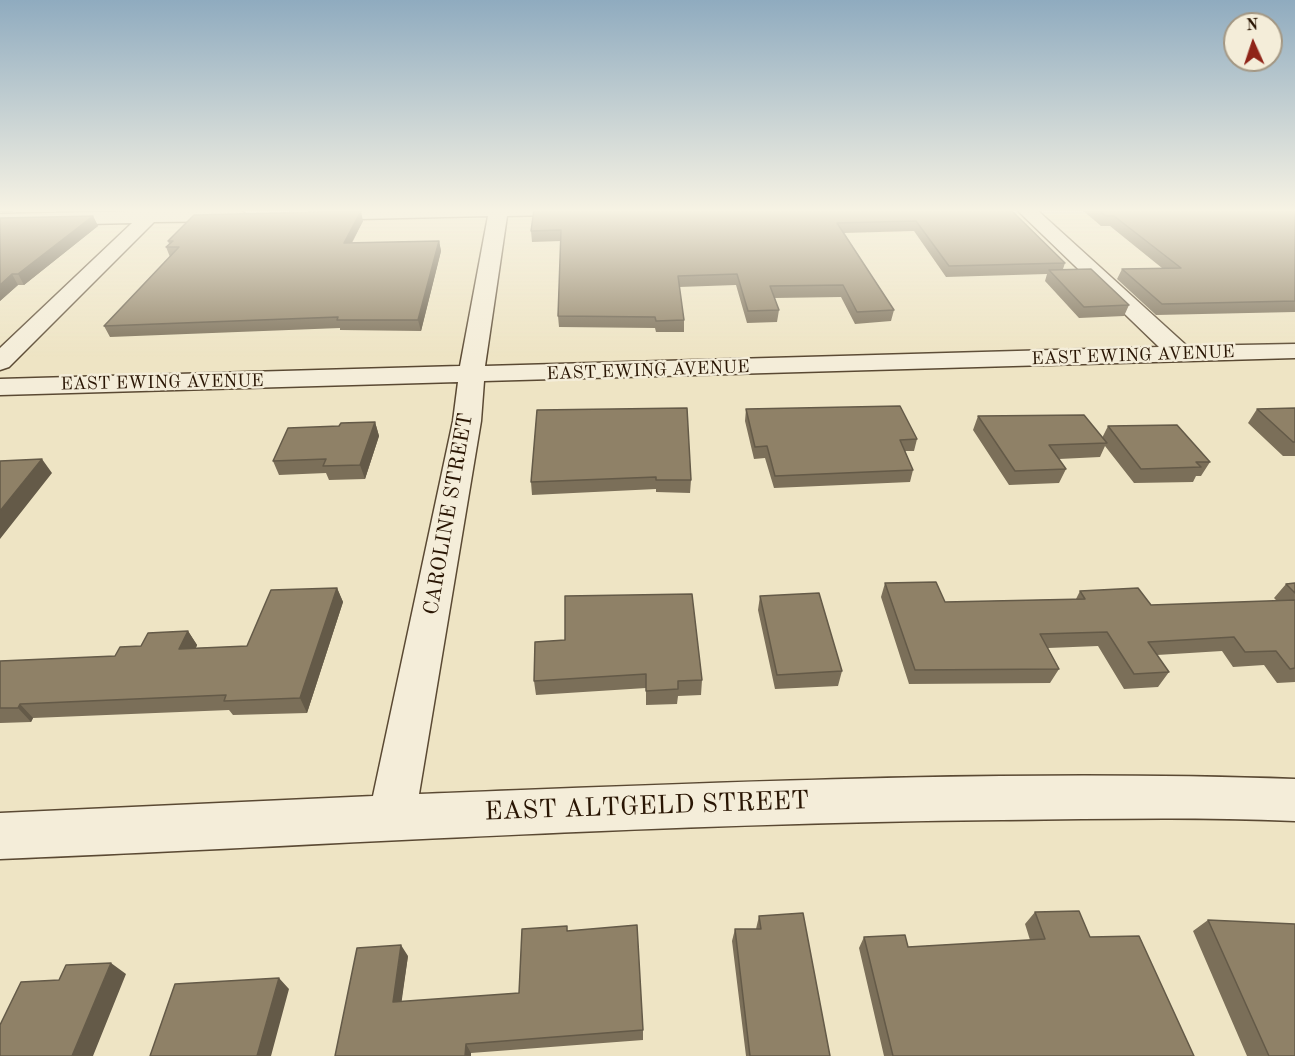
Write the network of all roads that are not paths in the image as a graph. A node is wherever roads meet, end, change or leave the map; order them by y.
1 (107, 258) edge
2 (491, 258) edge
3 (1078, 258) edge
4 (1295, 351) edge
5 (1181, 354) junction
6 (0, 362) edge
7 (470, 376) junction
8 (0, 387) edge
9 (1295, 800) edge
10 (391, 817) junction
11 (0, 836) edge

1 - 6 street
2 - 7 street, CAROLINE STREET
3 - 5 street
4 - 5 street, EAST EWING AVENUE
5 - 7 street, EAST EWING AVENUE
7 - 8 street, EAST EWING AVENUE
7 - 10 street, CAROLINE STREET
9 - 10 street, EAST ALTGELD STREET
10 - 11 street, EAST ALTGELD STREET

